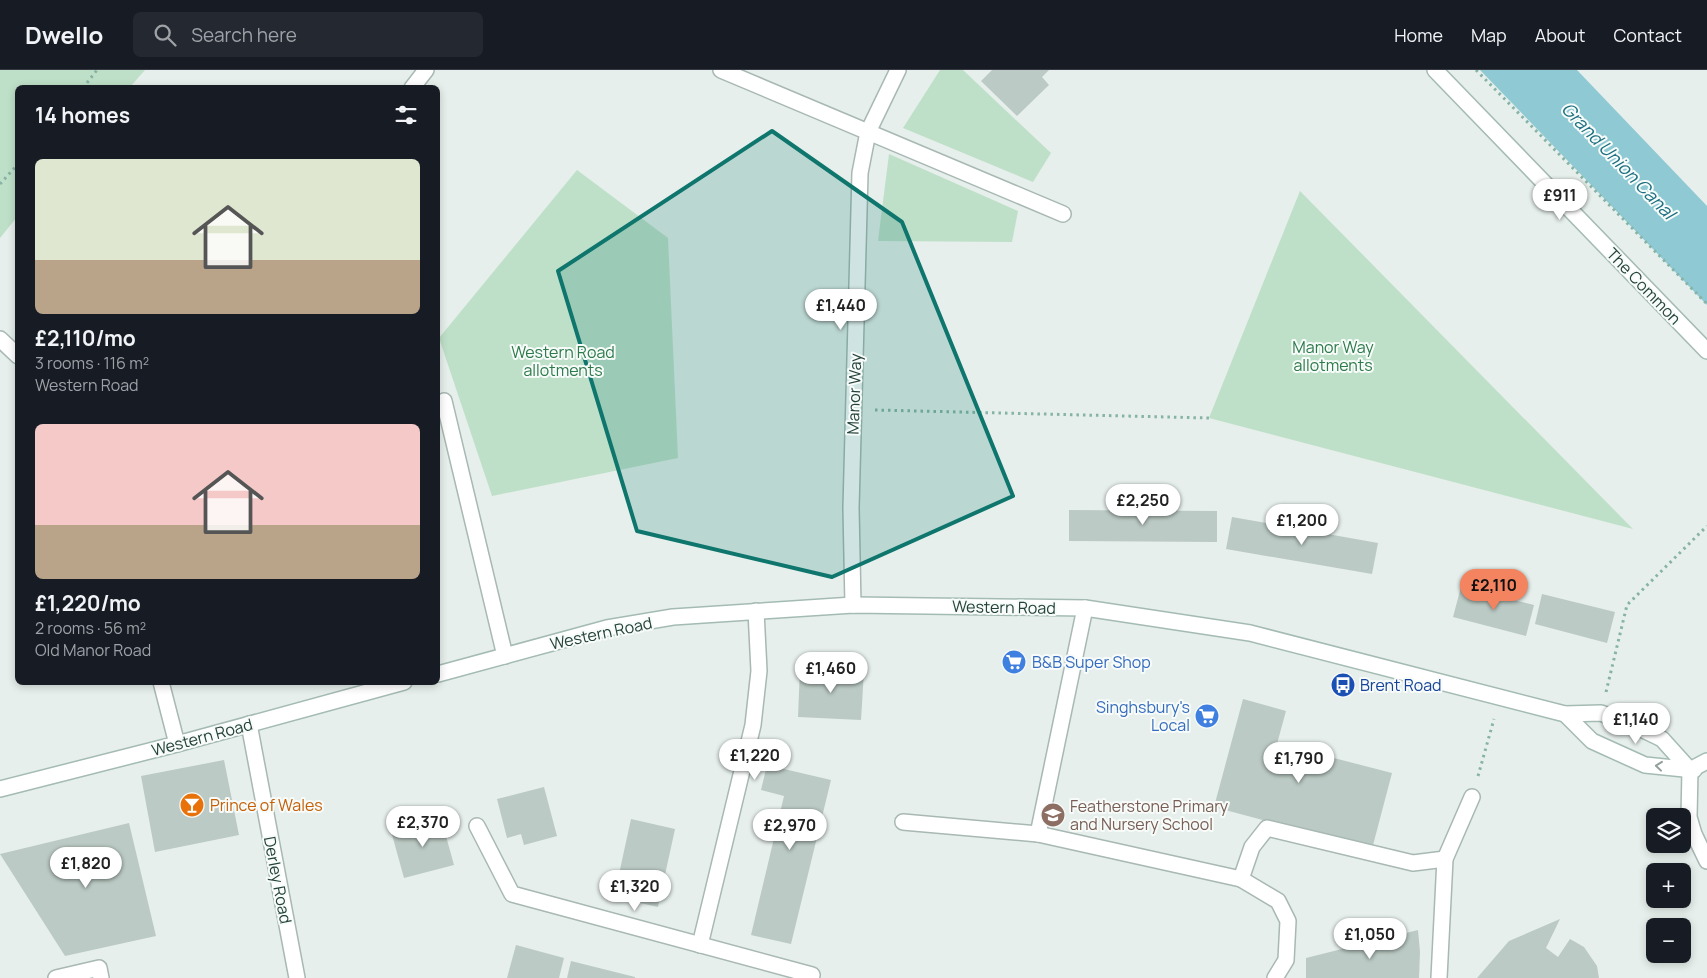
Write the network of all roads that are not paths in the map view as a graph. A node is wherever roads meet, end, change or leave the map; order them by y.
1 (426, 70) edge
2 (721, 70) edge
3 (898, 70) edge
4 (1435, 70) edge
5 (414, 85) edge
6 (868, 132) junction
7 (1063, 214) dead end
8 (0, 339) edge
9 (1707, 351) edge
10 (15, 353) edge
11 (444, 401) dead end
12 (853, 605) junction
13 (1085, 608) junction
14 (756, 611) junction
15 (505, 656) junction
16 (440, 673) edge
17 (162, 685) edge
18 (393, 685) edge
19 (1565, 714) junction
20 (249, 724) junction
21 (178, 744) junction
22 (1707, 761) edge
23 (1690, 770) junction
24 (1707, 771) edge
25 (0, 789) edge
26 (1472, 797) road end
27 (903, 822) dead end
28 (476, 826) dead end
29 (1038, 834) junction
30 (1445, 859) junction
31 (1707, 861) edge
32 (1242, 879) junction
33 (700, 945) junction
34 (812, 975) dead end
35 (56, 978) edge
36 (101, 978) edge
37 (297, 978) edge
38 (1275, 978) edge
39 (1439, 978) edge

1 - 5 street
2 - 6 street
3 - 6 street, Manor Way
4 - 9 street, The Common
6 - 7 street
6 - 12 street, Manor Way
8 - 10 street
11 - 15 street
12 - 13 street, Western Road
12 - 14 street, Western Road
13 - 19 street, Western Road
13 - 29 street
14 - 15 street, Western Road
14 - 33 street
15 - 16 street, Western Road
17 - 21 street
18 - 20 street, Western Road
23 -> 19 street, Western Road
19 - 23 street, Western Road
20 - 21 street, Western Road
20 - 37 street, Derley Road
21 - 25 street, Western Road
22 - 23 street
23 - 24 street, Western Road
23 - 31 street
26 - 30 street
27 - 29 street
28 - 33 street
29 - 32 street
30 - 32 street
30 - 39 street
32 - 38 street
33 - 34 street
35 - 36 street

